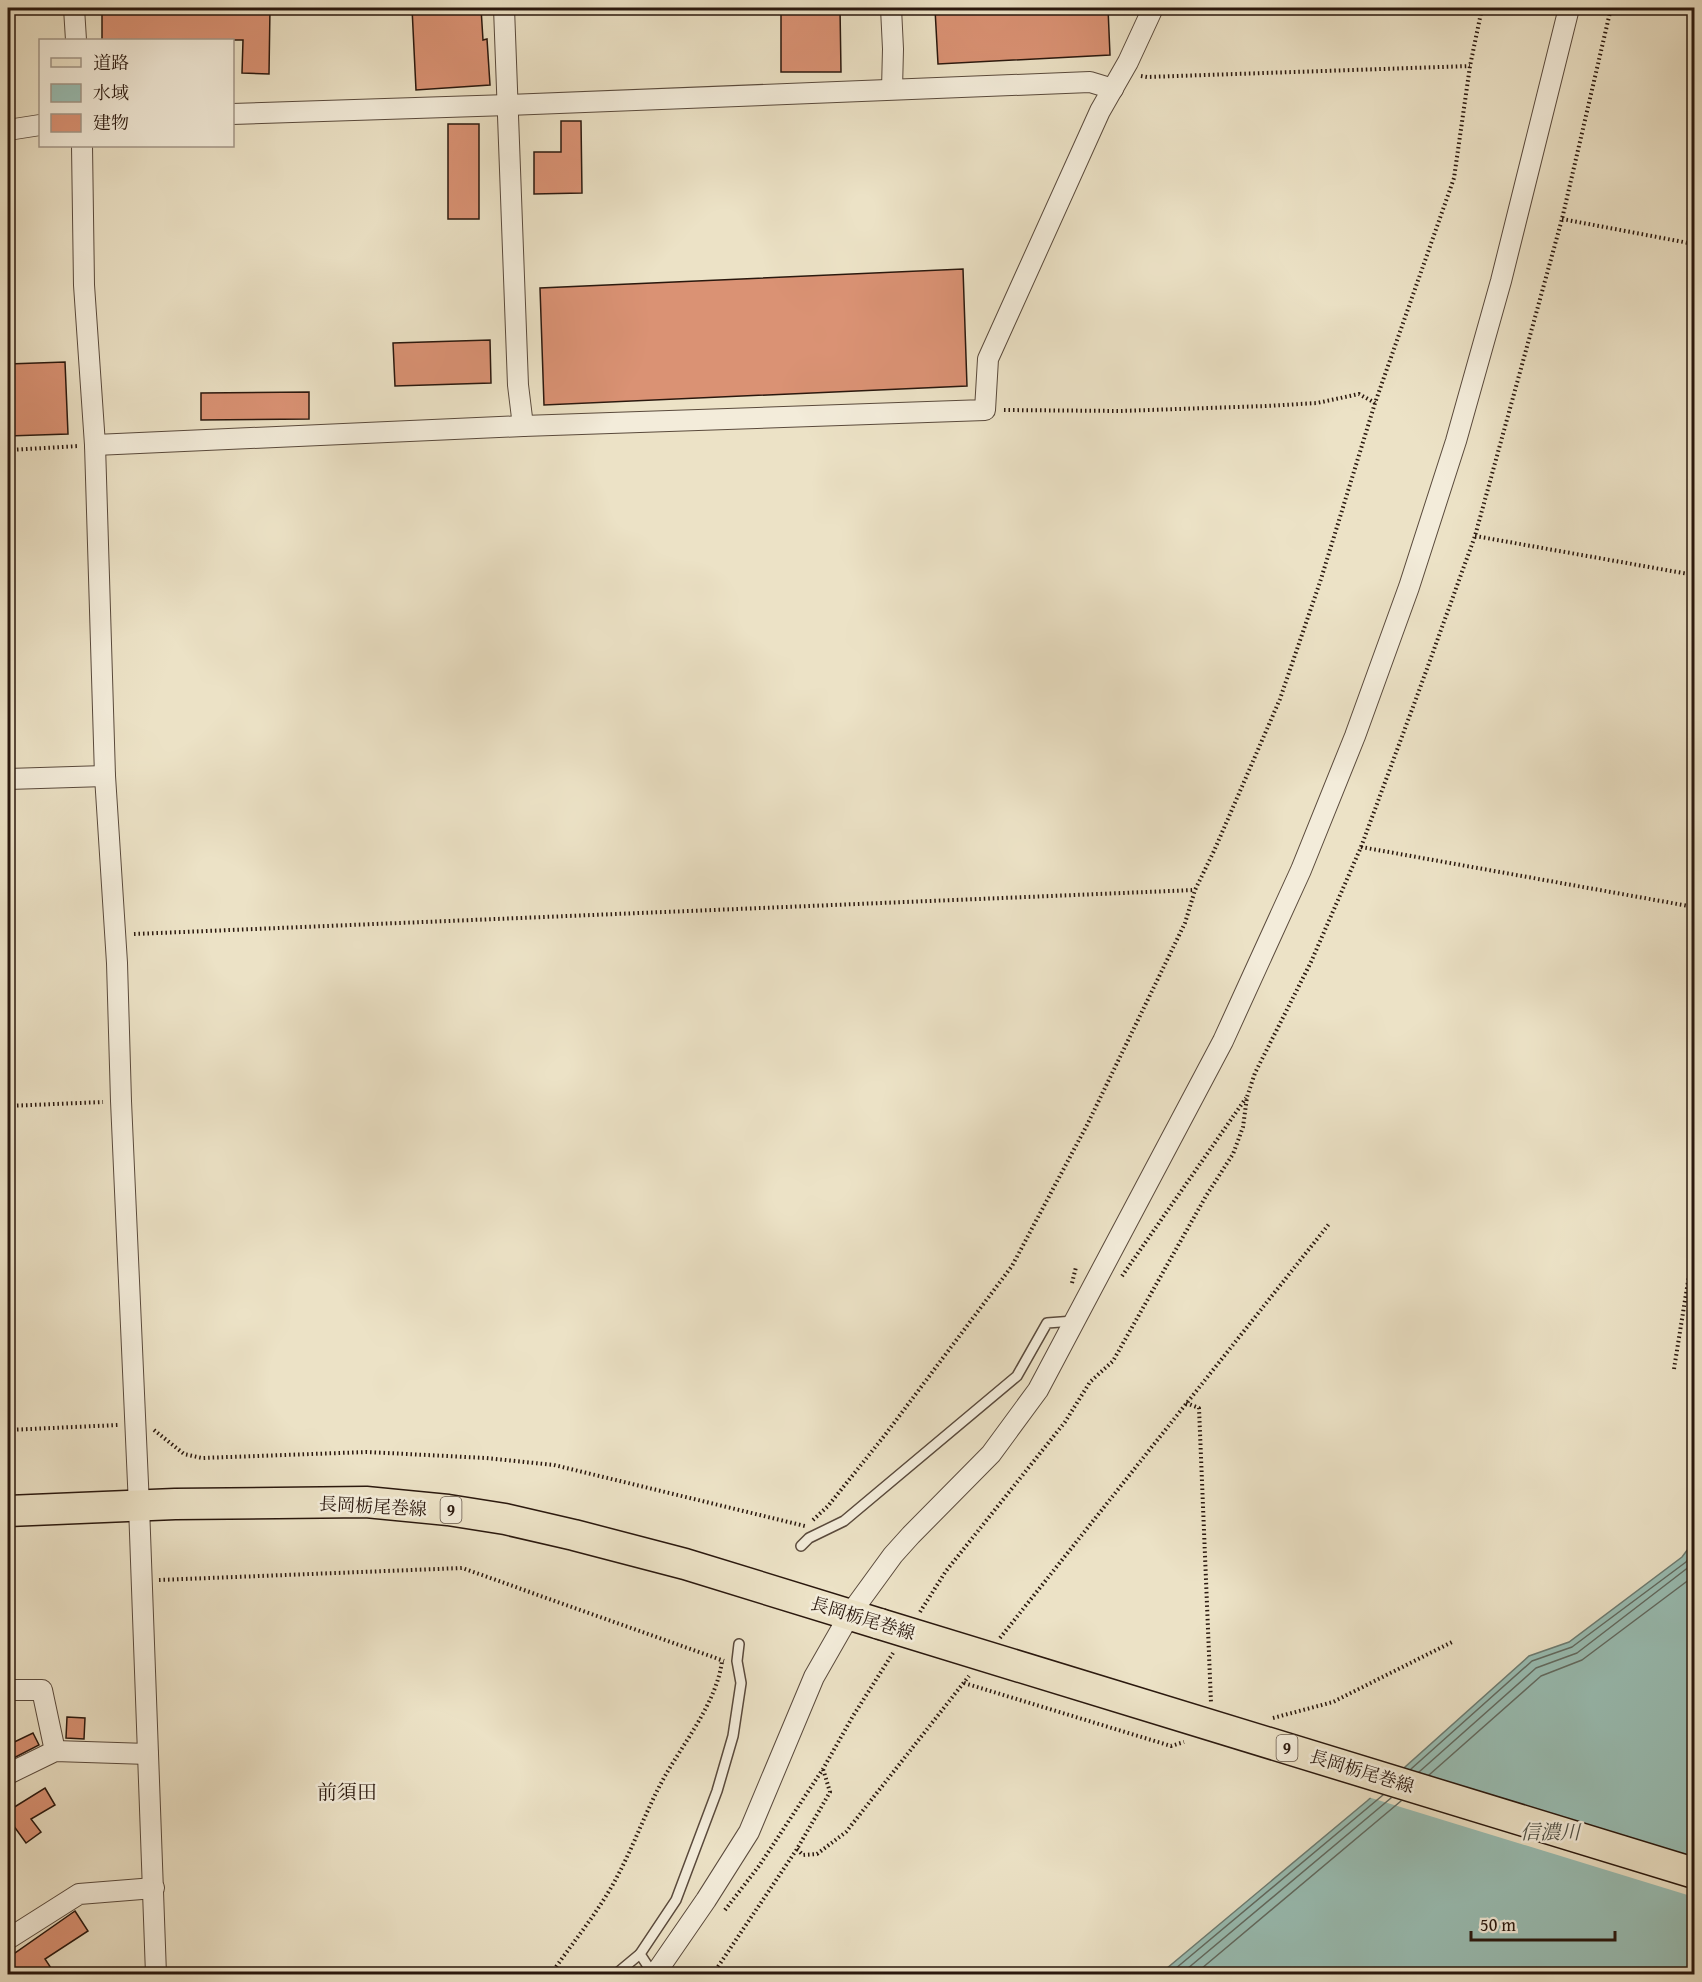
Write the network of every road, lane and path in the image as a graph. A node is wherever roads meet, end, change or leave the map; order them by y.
1 (74, 8) edge
2 (504, 8) edge
3 (891, 8) edge
4 (1154, 8) edge
5 (1482, 8) edge
6 (1569, 8) edge
7 (76, 39) edge
8 (1470, 66) junction
9 (1147, 77) dead end
10 (1113, 88) junction
11 (892, 89) junction
12 (508, 105) junction
13 (234, 114) edge
14 (39, 125) edge
15 (8, 130) edge
16 (82, 147) edge
17 (1562, 219) dead end
18 (1695, 244) edge
19 (1375, 403) junction
20 (985, 410) junction
21 (523, 426) junction
22 (95, 446) junction
23 (8, 450) edge
24 (1475, 536) dead end
25 (1695, 575) edge
26 (105, 776) junction
27 (8, 779) edge
28 (1361, 847) dead end
29 (1195, 890) junction
30 (1695, 907) edge
31 (115, 935) junction
32 (1247, 1097) dead end
33 (121, 1101) junction
34 (8, 1106) edge
35 (1329, 1224) dead end
36 (1695, 1244) edge
37 (1118, 1281) dead end
38 (1076, 1321) junction
39 (1674, 1369) dead end
40 (1186, 1403) junction
41 (135, 1425) junction
42 (8, 1430) edge
43 (139, 1506) junction
44 (8, 1511) edge
45 (801, 1546) dead end
46 (141, 1578) junction
47 (850, 1614) junction
48 (1002, 1635) dead end
49 (739, 1644) dead end
50 (722, 1661) junction
51 (737, 1661) junction
52 (959, 1689) dead end
53 (8, 1690) edge
54 (1212, 1711) dead end
55 (55, 1752) junction
56 (148, 1754) junction
57 (823, 1769) dead end
58 (8, 1774) edge
59 (797, 1849) junction
60 (1695, 1873) edge
61 (154, 1888) junction
62 (8, 1939) edge
63 (639, 1954) junction
64 (619, 1973) edge
65 (156, 1974) edge
66 (551, 1974) edge
67 (654, 1974) edge
68 (713, 1974) edge

1 - 7 street
2 - 12 street
3 - 11 street
4 - 10 street
5 - 8 path
6 - 38 street
8 - 9 path
8 - 19 path
10 - 11 street
10 - 20 street
11 - 12 street
12 - 13 street
12 - 21 street
14 - 15 street
16 - 22 street
17 - 18 path
19 - 20 path
19 - 29 path
20 - 21 street
21 - 22 street
22 - 23 path
22 - 26 street
24 - 25 path
26 - 27 street
26 - 31 street
28 - 30 path
29 - 31 path
29 - 41 path
31 - 33 street
32 - 37 path
33 - 34 path
33 - 41 street
35 - 40 path
36 - 39 path
38 - 45 lane
38 - 47 street
40 - 48 path
40 - 54 path
41 - 42 path
41 - 43 street
43 - 44 main road, 長岡栃尾巻線 / 9
43 - 46 street
43 - 47 main road, 長岡栃尾巻線 / 9
46 - 50 path
46 - 56 street
47 - 60 main road, 長岡栃尾巻線 / 9, bridge
47 - 67 street
49 - 51 lane
50 - 51 path
50 - 66 path
51 - 63 lane
52 - 59 path
53 - 55 street
55 - 56 street
55 - 58 street
56 - 61 street
57 - 59 path
59 - 68 path
61 - 62 street
61 - 65 street
63 - 64 lane
63 - 67 lane

